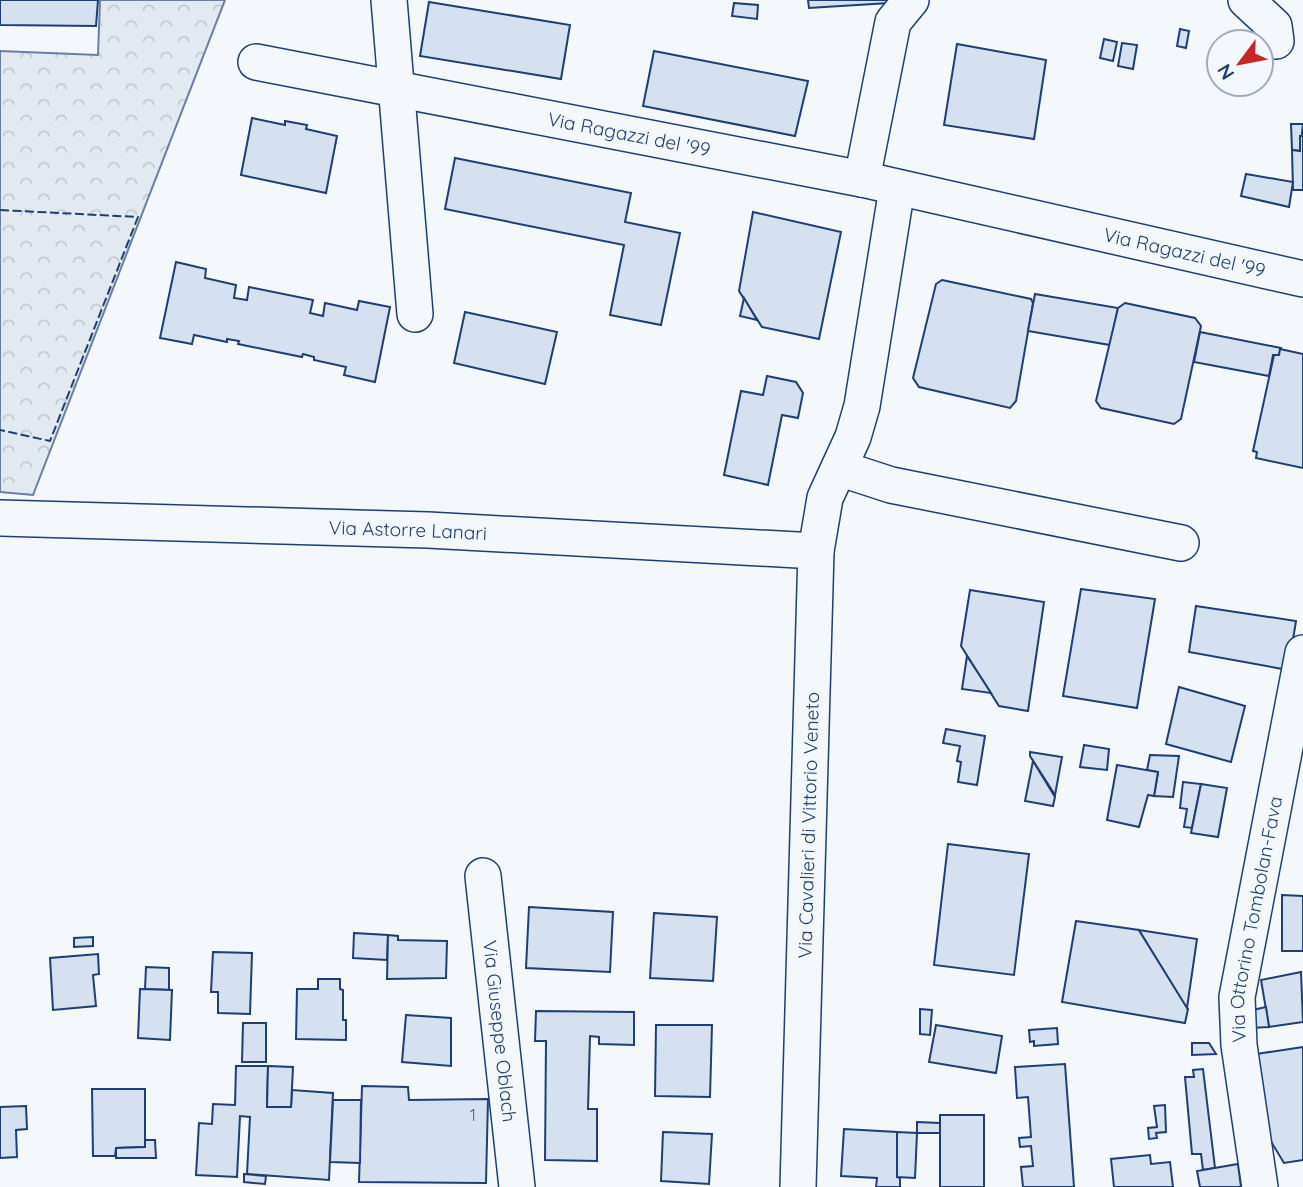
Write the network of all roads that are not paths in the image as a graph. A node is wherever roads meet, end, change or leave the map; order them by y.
1 (389, 0) edge
2 (911, 0) edge
3 (1246, 0) edge
4 (1276, 41) dead end
5 (256, 62) dead end
6 (395, 88) junction
7 (862, 179) junction
8 (897, 188) junction
9 (1303, 279) edge
10 (415, 314) dead end
11 (839, 468) junction
12 (0, 519) edge
13 (1181, 543) dead end
14 (816, 551) junction
15 (1303, 653) edge
16 (483, 876) dead end
17 (517, 1187) edge
18 (798, 1187) edge
19 (1260, 1187) edge

1 - 6 street
2 - 7 street
3 - 4 street
5 - 6 street, Via Ragazzi del '99
6 - 7 street, Via Ragazzi del '99
6 - 10 street
7 - 8 street, Via Ragazzi del '99
8 - 9 street, Via Ragazzi del '99
8 - 11 street, Via Cavalieri di Vittorio Veneto
11 - 13 street
11 - 14 street, Via Cavalieri di Vittorio Veneto
12 - 14 street, Via Astorre Lanari
14 - 18 street, Via Cavalieri di Vittorio Veneto
15 - 19 street, Via Ottorino Tombolan-Fava
16 - 17 street, Via Giuseppe Oblach

